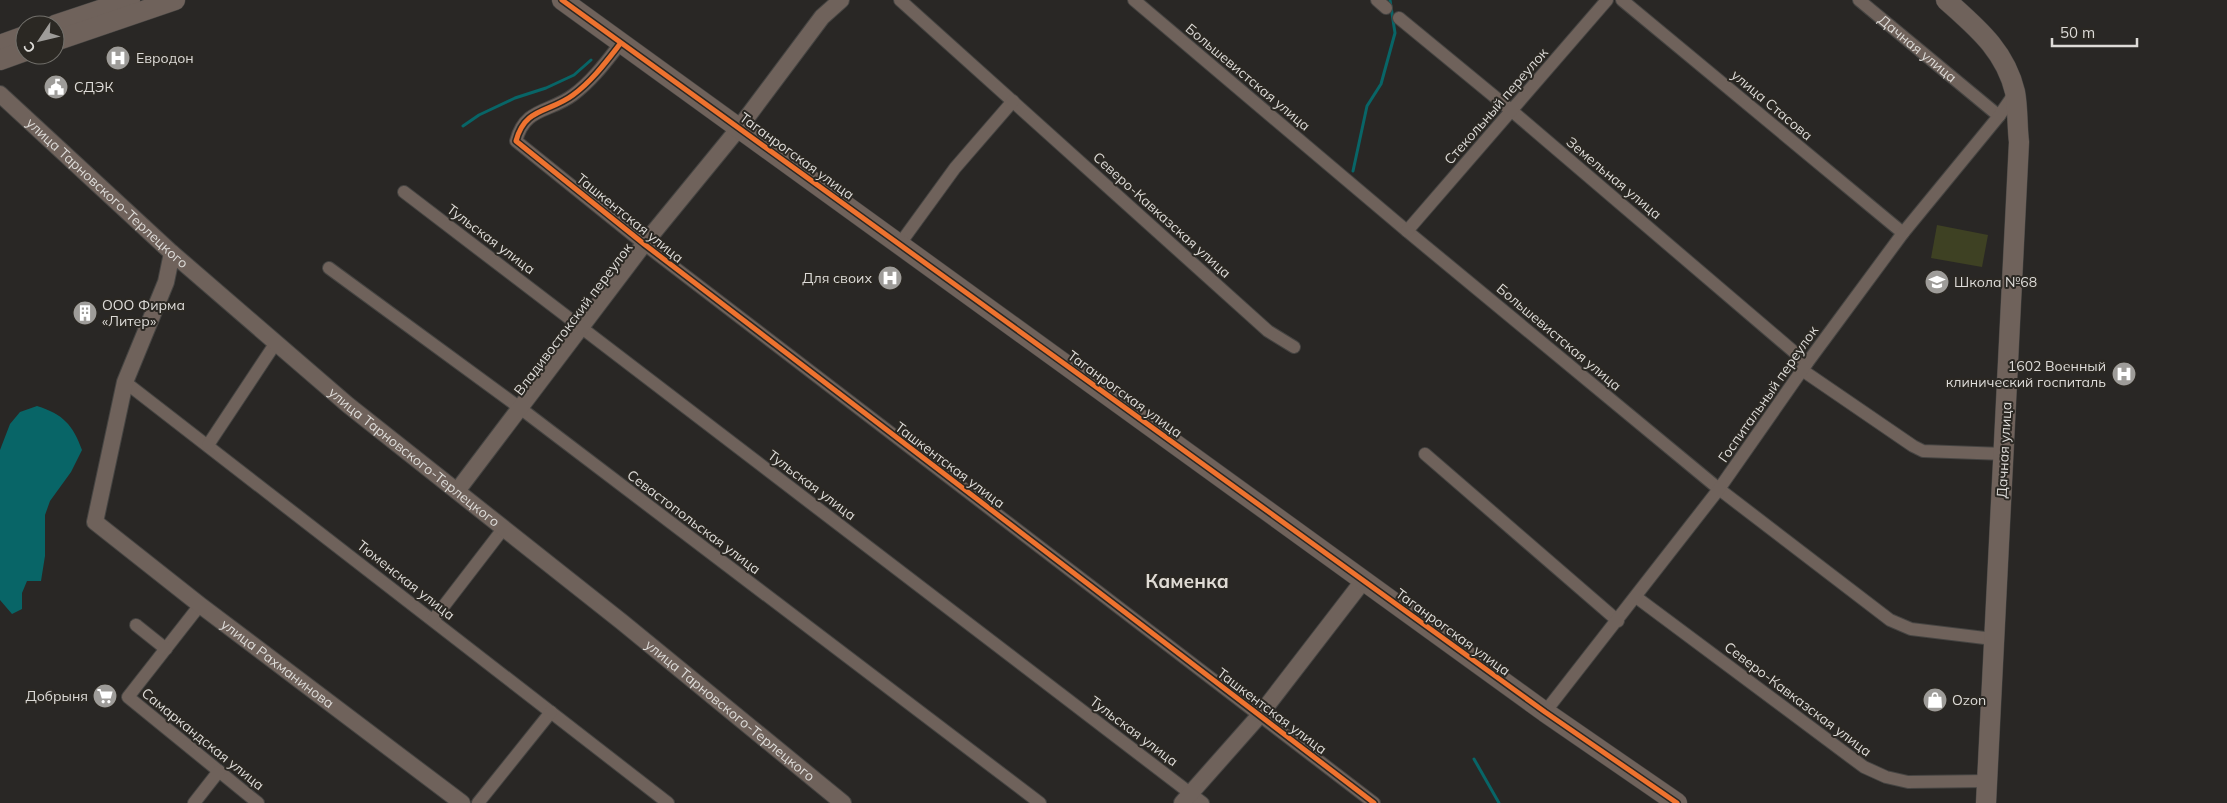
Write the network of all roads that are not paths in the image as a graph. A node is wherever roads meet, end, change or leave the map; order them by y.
1 (130, 0) edge
2 (175, 0) edge
3 (562, 0) edge
4 (841, 0) edge
5 (900, 0) edge
6 (1134, 0) edge
7 (1607, 0) edge
8 (1622, 0) edge
9 (1859, 0) edge
10 (1946, 0) edge
11 (1399, 18) dead end
12 (65, 22) edge
13 (65, 38) edge
14 (15, 40) edge
15 (620, 44) junction
16 (0, 45) edge
17 (15, 55) edge
18 (0, 60) edge
19 (2015, 93) junction
20 (0, 94) edge
21 (1013, 101) junction
22 (1512, 111) junction
23 (1999, 116) junction
24 (739, 128) junction
25 (404, 192) dead end
26 (1407, 231) junction
27 (1903, 233) junction
28 (644, 244) junction
29 (899, 245) junction
30 (172, 253) junction
31 (329, 268) dead end
32 (581, 327) junction
33 (275, 344) junction
34 (1294, 347) dead end
35 (1804, 367) junction
36 (125, 382) junction
37 (520, 408) junction
38 (208, 445) junction
39 (1425, 454) dead end
40 (2004, 454) junction
41 (1719, 488) junction
42 (457, 491) junction
43 (503, 529) junction
44 (1363, 581) junction
45 (1636, 597) junction
46 (200, 605) junction
47 (433, 620) junction
48 (1618, 620) junction
49 (136, 625) dead end
50 (1993, 640) junction
51 (166, 649) junction
52 (551, 712) junction
53 (1545, 712) junction
54 (1258, 716) junction
55 (219, 771) junction
56 (1988, 781) junction
57 (1192, 800) edge
58 (194, 803) edge
59 (258, 803) edge
60 (462, 803) edge
61 (478, 803) edge
62 (668, 803) edge
63 (843, 803) edge
64 (1040, 803) edge
65 (1374, 803) edge
66 (1677, 803) edge
67 (1986, 803) edge

1 - 12 main road
2 - 13 main road
3 - 15 main road, Таганрогская улица
4 - 24 street, Владивостокский переулок
5 - 21 street, Северо-Кавказская улица
6 - 26 street, Большевистская улица
7 - 22 street, Стекольный переулок
8 - 27 street, улица Стасова
9 - 23 street, Дачная улица
10 - 19 main road, Дачная улица
11 - 22 street, Земельная улица
14 - 16 main road
15 - 24 main road, Таганрогская улица
15 - 28 street, Ташкентская улица
17 - 18 main road
19 - 23 street, Госпитальный переулок
19 - 40 main road, Дачная улица
20 - 30 street, улица Тарновского-Терлецкого
21 - 29 street
21 - 34 street, Северо-Кавказская улица
22 - 26 street, Стекольный переулок
22 - 35 street, Земельная улица
23 - 27 street, Госпитальный переулок
24 - 28 street, Владивостокский переулок
24 - 29 main road, Таганрогская улица
25 - 32 street, Тульская улица
26 - 41 street, Большевистская улица
27 - 35 street, Госпитальный переулок
28 - 32 street, Владивостокский переулок
28 - 54 street, Ташкентская улица
29 - 44 main road, Таганрогская улица
30 - 33 street, улица Тарновского-Терлецкого
30 - 36 street
31 - 37 street, Севастопольская улица
32 - 37 street, Владивостокский переулок
32 - 57 street, Тульская улица
33 - 38 street
33 - 42 street, улица Тарновского-Терлецкого
35 - 40 street, Земельная улица
35 - 41 street, Госпитальный переулок
36 - 38 street, Тюменская улица
36 - 46 street, улица Рахманинова
37 - 42 street, Владивостокский переулок
37 - 64 street, Севастопольская улица
38 - 47 street, Тюменская улица
39 - 48 street
40 - 50 main road, Дачная улица
41 - 45 street, Госпитальный переулок
41 - 50 street, Большевистская улица
42 - 43 street, улица Тарновского-Терлецкого
43 - 47 street
43 - 63 street, улица Тарновского-Терлецкого
44 - 53 main road, Таганрогская улица
44 - 54 street
45 - 48 street, Госпитальный переулок
45 - 56 street, Северо-Кавказская улица
46 - 51 street
46 - 60 street, улица Рахманинова
47 - 52 street, Тюменская улица
48 - 53 street, Госпитальный переулок
49 - 51 street
50 - 56 main road, Дачная улица
51 - 55 street, Самаркандская улица
52 - 61 street
52 - 62 street, Тюменская улица
53 - 66 main road, Таганрогская улица
54 - 57 street
54 - 65 street, Ташкентская улица
55 - 58 street
55 - 59 street, Самаркандская улица
56 - 67 main road, Дачная улица

